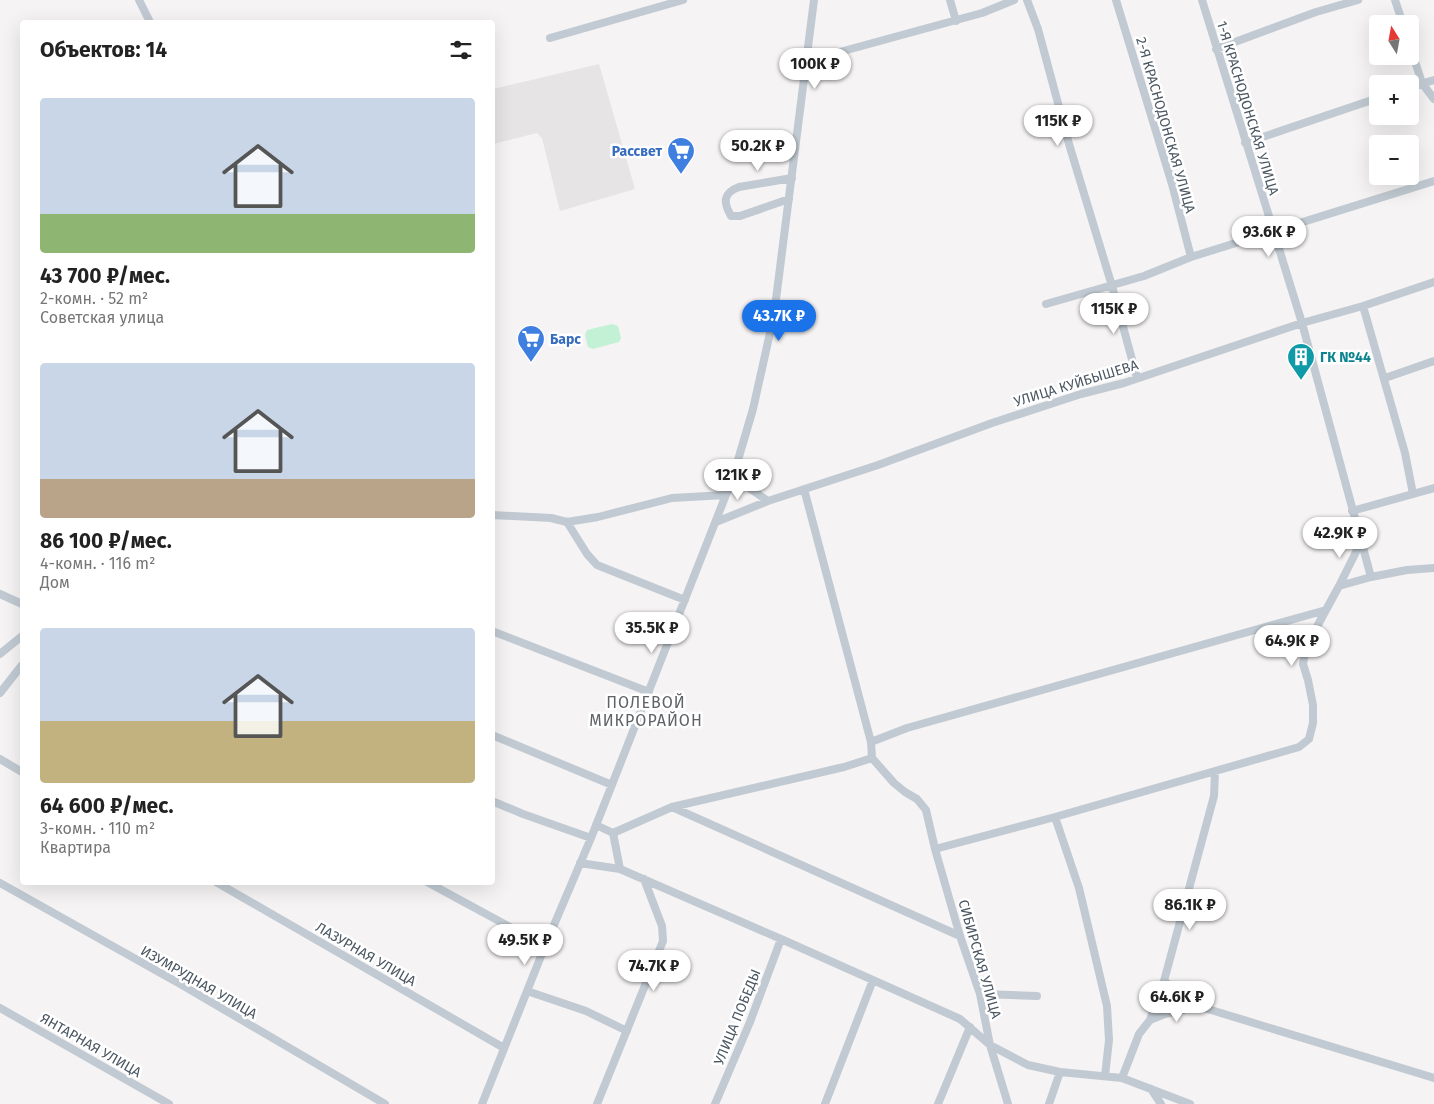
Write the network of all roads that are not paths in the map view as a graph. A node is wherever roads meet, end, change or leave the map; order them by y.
1 (140, 0) edge
2 (683, 0) edge
3 (814, 0) edge
4 (950, 0) edge
5 (1014, 0) edge
6 (1027, 0) edge
7 (1116, 0) edge
8 (1202, 0) edge
9 (1358, 0) edge
10 (1395, 0) edge
11 (1400, 15) edge
12 (149, 20) edge
13 (956, 20) junction
14 (550, 38) dead end
15 (1216, 49) junction
16 (807, 61) junction
17 (1416, 65) edge
18 (1434, 80) edge
19 (1422, 83) junction
20 (1419, 84) edge
21 (1434, 99) edge
22 (1369, 101) edge
23 (1245, 143) junction
24 (792, 178) junction
25 (1434, 181) edge
26 (789, 199) junction
27 (1272, 231) junction
28 (1191, 257) junction
29 (1434, 282) edge
30 (1112, 286) junction
31 (1046, 304) dead end
32 (1363, 306) junction
33 (1302, 323) junction
34 (1434, 361) edge
35 (1137, 378) junction
36 (1385, 378) junction
37 (733, 477) junction
38 (1434, 488) edge
39 (804, 490) junction
40 (1413, 494) junction
41 (725, 495) junction
42 (768, 501) junction
43 (1352, 511) junction
44 (495, 514) edge
45 (567, 522) junction
46 (716, 522) junction
47 (1361, 542) junction
48 (1434, 568) edge
49 (1371, 577) junction
50 (1339, 586) junction
51 (0, 594) edge
52 (685, 600) junction
53 (20, 603) edge
54 (1326, 610) junction
55 (495, 631) edge
56 (20, 638) edge
57 (0, 654) edge
58 (20, 668) edge
59 (649, 692) junction
60 (0, 693) edge
61 (495, 736) edge
62 (871, 742) junction
63 (872, 758) junction
64 (0, 759) edge
65 (20, 771) edge
66 (1215, 772) junction
67 (612, 785) junction
68 (495, 802) edge
69 (672, 807) junction
70 (1056, 817) junction
71 (596, 825) junction
72 (613, 833) junction
73 (591, 838) junction
74 (935, 849) junction
75 (580, 863) junction
76 (620, 868) junction
77 (644, 879) junction
78 (0, 883) edge
79 (221, 885) edge
80 (432, 885) edge
81 (960, 936) junction
82 (781, 938) junction
83 (545, 946) junction
84 (873, 980) junction
85 (1164, 981) junction
86 (527, 991) junction
87 (980, 994) junction
88 (1037, 996) dead end
89 (1198, 1006) junction
90 (0, 1008) edge
91 (1150, 1020) junction
92 (970, 1026) junction
93 (627, 1031) junction
94 (990, 1045) junction
95 (504, 1048) junction
96 (1060, 1072) junction
97 (1105, 1076) junction
98 (1122, 1078) junction
99 (1434, 1078) edge
100 (1150, 1089) junction
101 (169, 1104) edge
102 (385, 1104) edge
103 (482, 1104) edge
104 (597, 1104) edge
105 (715, 1104) edge
106 (825, 1104) edge
107 (938, 1104) edge
108 (1008, 1104) edge
109 (1049, 1104) edge
110 (1161, 1104) edge
111 (1190, 1104) edge

1 - 12 street
2 - 14 street
3 - 16 street
4 - 13 street
5 - 13 street
6 - 30 street
7 - 28 street, 2-Я КРАСНОДОНСКАЯ УЛИЦА
8 - 15 street, 1-Я КРАСНОДОНСКАЯ УЛИЦА
9 - 15 street
10 - 11 street
13 - 16 street
15 - 23 street, 1-Я КРАСНОДОНСКАЯ УЛИЦА
16 - 24 street
17 - 19 street
18 - 19 street
19 - 20 street
19 - 21 street
22 - 23 street
23 - 27 street, 1-Я КРАСНОДОНСКАЯ УЛИЦА
24 - 26 street
24 - 26 street
25 - 27 street
26 - 37 street
27 - 28 street
27 - 33 street, 1-Я КРАСНОДОНСКАЯ УЛИЦА
28 - 30 street
29 - 32 street, УЛИЦА КУЙБЫШЕВА
30 - 31 street
30 - 35 street
32 - 33 street, УЛИЦА КУЙБЫШЕВА
32 - 36 street
33 - 35 street, УЛИЦА КУЙБЫШЕВА
33 - 43 street, 1-Я КРАСНОДОНСКАЯ УЛИЦА
34 - 36 street
35 - 39 street, УЛИЦА КУЙБЫШЕВА
36 - 40 street
37 - 41 street
37 - 42 street
38 - 40 street
39 - 42 street, УЛИЦА КУЙБЫШЕВА
39 - 62 street
40 - 43 street
41 - 45 street
41 - 46 street
42 - 46 street, УЛИЦА КУЙБЫШЕВА
43 - 47 street, 1-Я КРАСНОДОНСКАЯ УЛИЦА
44 - 45 street
45 - 52 street
46 - 52 street
47 - 49 street, 1-Я КРАСНОДОНСКАЯ УЛИЦА
47 - 50 street
48 - 49 street
49 - 50 street
50 - 54 street
51 - 53 street
52 - 59 street
54 - 62 street
54 - 66 street
55 - 59 street
56 - 57 street
58 - 60 street
59 - 67 street
61 - 67 street
62 - 63 street
63 - 69 street
63 - 74 street, СИБИРСКАЯ УЛИЦА
64 - 65 street
66 - 70 street
66 - 85 street
67 - 71 street
68 - 73 street
69 - 72 street
69 - 81 street
70 - 74 street
70 - 97 street
71 - 72 street
71 - 73 street
72 - 76 street
73 - 75 street
74 - 81 street, СИБИРСКАЯ УЛИЦА
75 - 76 street
75 - 83 street
76 - 77 street
77 - 82 street
77 - 93 street
78 - 102 street, ИЗУМРУДНАЯ УЛИЦА
79 - 95 street, ЛАЗУРНАЯ УЛИЦА
80 - 83 street
81 - 87 street, СИБИРСКАЯ УЛИЦА
82 - 84 street
82 - 105 street, УЛИЦА ПОБЕДЫ
83 - 86 street
84 - 92 street
84 - 106 street
85 - 89 street
85 - 91 street
86 - 93 street
86 - 95 street
87 - 88 street
87 - 94 street, СИБИРСКАЯ УЛИЦА
89 - 91 street
89 - 99 street
90 - 101 street, ЯНТАРНАЯ УЛИЦА
91 - 98 street
92 - 94 street
92 - 107 street
93 - 104 street
94 - 96 street
94 - 108 street, СИБИРСКАЯ УЛИЦА
95 - 103 street
96 - 97 street
96 - 109 street
97 - 98 street
98 - 100 street
100 - 110 street
100 - 111 street

